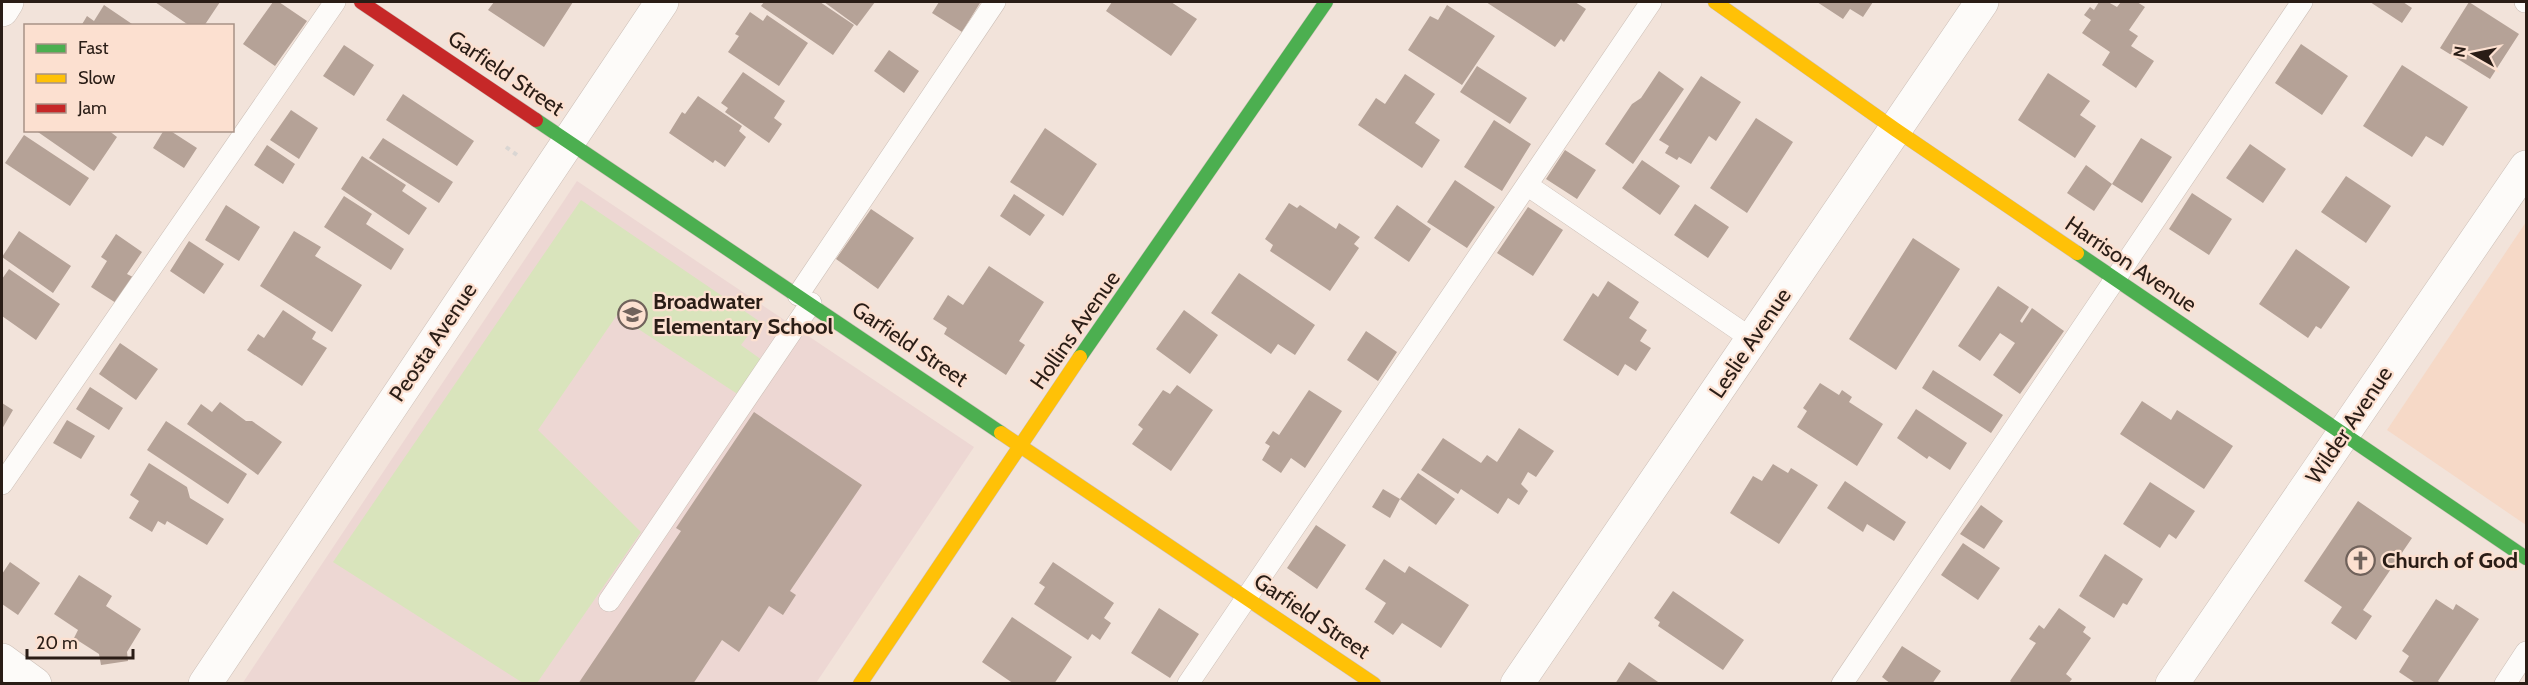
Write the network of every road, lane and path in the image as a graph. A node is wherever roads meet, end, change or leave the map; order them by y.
1 (7, 2) edge
2 (335, 2) edge
3 (361, 2) edge
4 (662, 2) edge
5 (995, 2) edge
6 (1326, 2) edge
7 (1651, 2) edge
8 (1715, 2) edge
9 (1982, 2) edge
10 (2302, 2) edge
11 (2, 10) edge
12 (1896, 129) junction
13 (569, 140) junction
14 (506, 147) dead end
15 (520, 157) dead end
16 (2526, 167) edge
17 (1527, 185) junction
18 (2116, 279) junction
19 (804, 299) junction
20 (1752, 339) junction
21 (2343, 433) junction
22 (1020, 444) junction
23 (2, 484) edge
24 (2526, 558) edge
25 (1246, 597) junction
26 (609, 601) dead end
27 (2526, 652) edge
28 (2, 660) edge
29 (35, 684) edge
30 (205, 684) edge
31 (860, 684) edge
32 (1188, 684) edge
33 (1374, 684) edge
34 (1516, 684) edge
35 (1842, 684) edge
36 (2172, 684) edge
37 (2505, 684) edge

1 - 11 street
2 - 23 lane
3 - 13 street, Garfield Street
4 - 13 street, Peosta Avenue
5 - 19 lane
6 - 22 street, Hollins Avenue
7 - 17 lane
8 - 12 street, Harrison Avenue
9 - 12 street, Leslie Avenue
10 - 18 lane
12 - 18 street, Harrison Avenue
12 - 20 street, Leslie Avenue
13 - 19 street, Garfield Street
13 - 30 street, Peosta Avenue
14 - 15 path
16 - 21 street, Wilder Avenue
17 - 20 lane
17 - 25 lane
18 - 21 street, Harrison Avenue
18 - 35 lane
19 - 22 street, Garfield Street
19 - 26 lane
20 - 34 street, Leslie Avenue
21 - 24 street, Harrison Avenue
21 - 36 street, Wilder Avenue
22 - 25 street, Garfield Street
22 - 31 street, Hollins Avenue
25 - 32 lane
25 - 33 street, Garfield Street
27 - 37 lane
28 - 29 street

